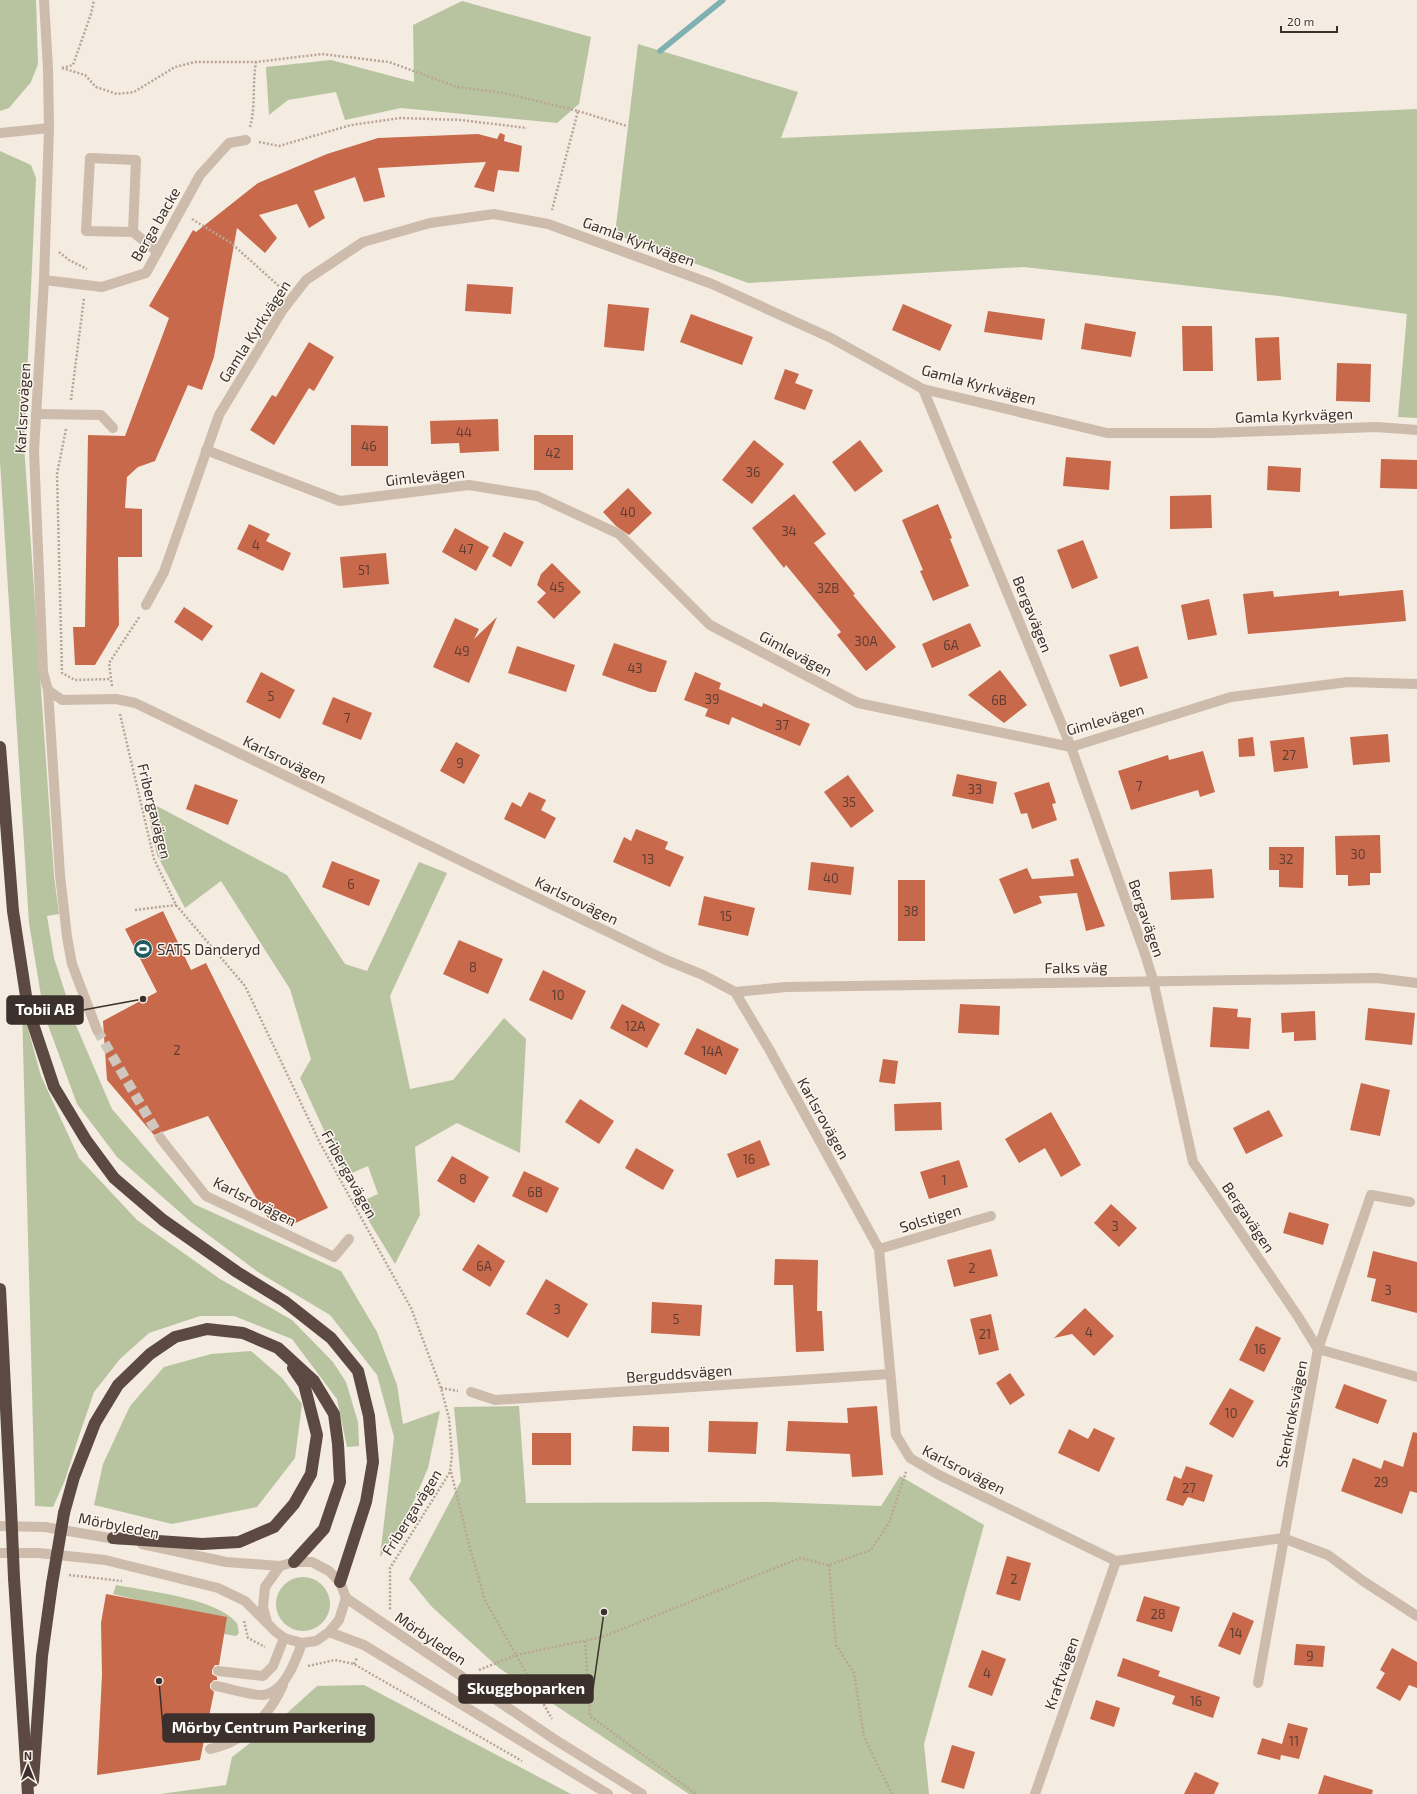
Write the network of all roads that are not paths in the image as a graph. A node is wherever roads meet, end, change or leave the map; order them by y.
1 (44, 0) edge
2 (49, 128) junction
3 (0, 133) edge
4 (246, 140) road end
5 (133, 232) junction
6 (158, 252) junction
7 (44, 280) junction
8 (923, 388) junction
9 (36, 414) junction
10 (113, 428) dead end
11 (1417, 430) edge
12 (206, 450) junction
13 (146, 605) road end
14 (1417, 684) edge
15 (48, 690) junction
16 (0, 747) edge
17 (1071, 747) junction
18 (1153, 980) junction
19 (1417, 983) edge
20 (735, 992) junction
21 (97, 1030) tunnel mouth
22 (161, 1139) tunnel mouth
23 (1410, 1202) dead end
24 (990, 1216) dead end
25 (349, 1239) dead end
26 (878, 1249) junction
27 (0, 1289) edge
28 (278, 1348) junction
29 (1318, 1349) junction
30 (890, 1374) junction
31 (1417, 1376) edge
32 (471, 1392) dead end
33 (0, 1526) edge
34 (113, 1538) junction
35 (1283, 1538) junction
36 (0, 1553) edge
37 (1116, 1561) junction
38 (294, 1562) junction
39 (280, 1566) junction
40 (340, 1582) junction
41 (346, 1598) junction
42 (1417, 1616) edge
43 (267, 1622) junction
44 (329, 1632) junction
45 (284, 1638) junction
46 (302, 1643) junction
47 (218, 1671) dead end
48 (285, 1680) junction
49 (1258, 1683) dead end
50 (216, 1686) dead end
51 (210, 1749) dead end
52 (28, 1794) edge
53 (32, 1794) edge
54 (608, 1794) edge
55 (642, 1794) edge
56 (1035, 1794) edge

1 - 2 street, Karlsrovägen
2 - 3 street
2 - 7 street, Karlsrovägen
4 - 6 street, Berga backe
5 - 5 street
5 - 6 street
6 - 7 street, Berga backe
7 - 9 street, Karlsrovägen
8 - 11 street, Gamla Kyrkvägen
8 - 12 street, Gamla Kyrkvägen
8 - 17 street, Bergavägen
9 - 10 street
9 - 15 street, Karlsrovägen
12 - 13 street, Gamla Kyrkvägen
12 - 17 street, Gimlevägen
14 - 17 street, Gimlevägen
15 - 20 street, Karlsrovägen
15 - 21 street, Karlsrovägen
16 - 40 highway
17 - 18 street, Bergavägen
18 - 19 street, Falks väg
18 - 20 street, Falks väg
18 - 29 street, Bergavägen
20 - 26 street, Karlsrovägen
22 - 25 street, Karlsrovägen
23 - 29 street, Stenkroksvägen
24 - 26 street, Solstigen
26 - 30 street, Karlsrovägen
27 - 52 highway, bridge
28 - 34 highway
28 - 38 highway
28 - 53 highway, bridge
29 - 31 street
29 - 35 street, Stenkroksvägen
30 - 32 street, Berguddsvägen
30 - 37 street, Karlsrovägen
33 - 34 street, Mörbyleden
34 - 39 street, Mörbyleden
35 - 37 street
35 - 42 street
35 - 49 street, Stenkroksvägen
36 - 43 street
37 - 56 street, Kraftvägen
38 - 39 street
38 - 40 street
39 - 43 street
40 - 41 street
41 - 44 street
41 - 55 street, Mörbyleden
43 - 45 street
44 - 46 street
44 - 54 street
45 - 46 street
45 - 47 street
46 - 48 street
48 - 50 street
48 - 51 street

